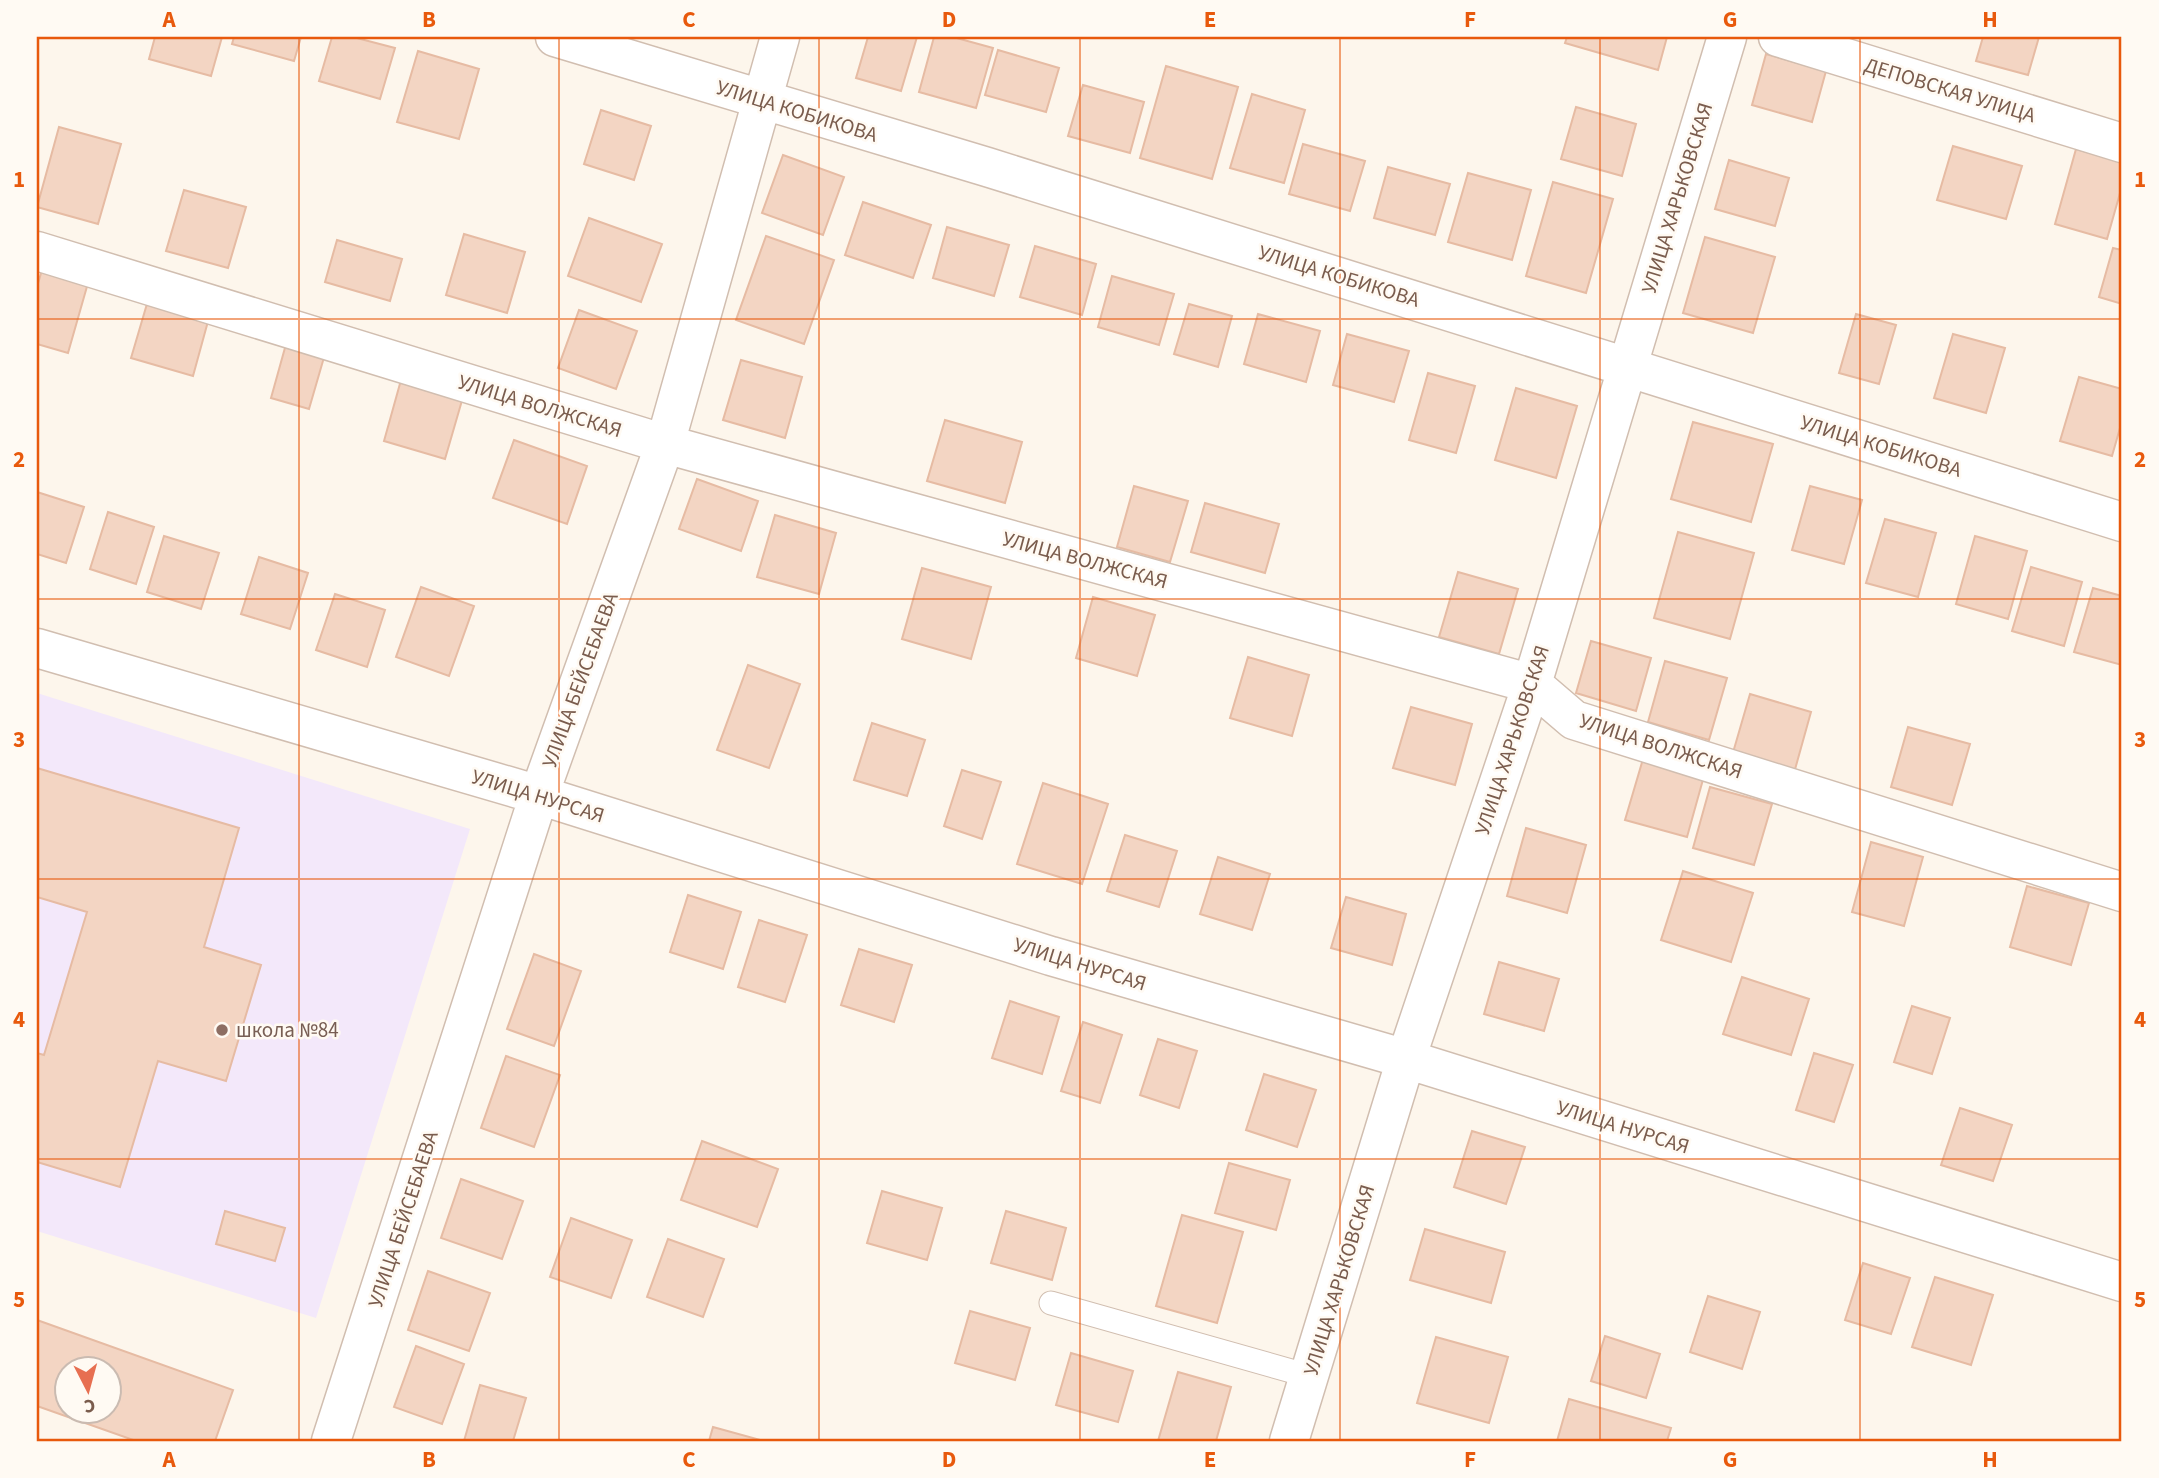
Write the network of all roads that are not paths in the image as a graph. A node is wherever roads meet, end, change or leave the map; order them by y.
1 (555, 37) edge
2 (780, 37) edge
3 (1727, 37) edge
4 (1778, 37) edge
5 (760, 100) junction
6 (2122, 143) edge
7 (37, 251) edge
8 (1626, 365) junction
9 (665, 444) junction
10 (2122, 522) edge
11 (37, 648) edge
12 (1532, 684) junction
13 (539, 795) junction
14 (2122, 892) edge
15 (1406, 1059) junction
16 (2122, 1282) edge
17 (1051, 1303) dead end
18 (1309, 1376) junction
19 (331, 1441) edge
20 (1289, 1441) edge

1 - 5 street, УЛИЦА КОБИКОВА
2 - 5 street, УЛИЦА БЕЙСЕБАЕВА
3 - 8 street, УЛИЦА ХАРЬКОВСКАЯ
4 - 6 street, ДЕПОВСКАЯ УЛИЦА
5 - 8 street, УЛИЦА КОБИКОВА
5 - 9 street, УЛИЦА БЕЙСЕБАЕВА
7 - 9 street, УЛИЦА ВОЛЖСКАЯ
8 - 10 street, УЛИЦА КОБИКОВА
8 - 12 street, УЛИЦА ХАРЬКОВСКАЯ
9 - 12 street, УЛИЦА ВОЛЖСКАЯ
9 - 13 street, УЛИЦА БЕЙСЕБАЕВА
11 - 13 street, УЛИЦА НУРСАЯ
12 - 14 street, УЛИЦА ВОЛЖСКАЯ
12 - 15 street, УЛИЦА ХАРЬКОВСКАЯ
13 - 15 street, УЛИЦА НУРСАЯ
13 - 19 street, УЛИЦА БЕЙСЕБАЕВА
15 - 16 street, УЛИЦА НУРСАЯ
15 - 18 street, УЛИЦА ХАРЬКОВСКАЯ
17 - 18 lane
18 - 20 street, УЛИЦА ХАРЬКОВСКАЯ

